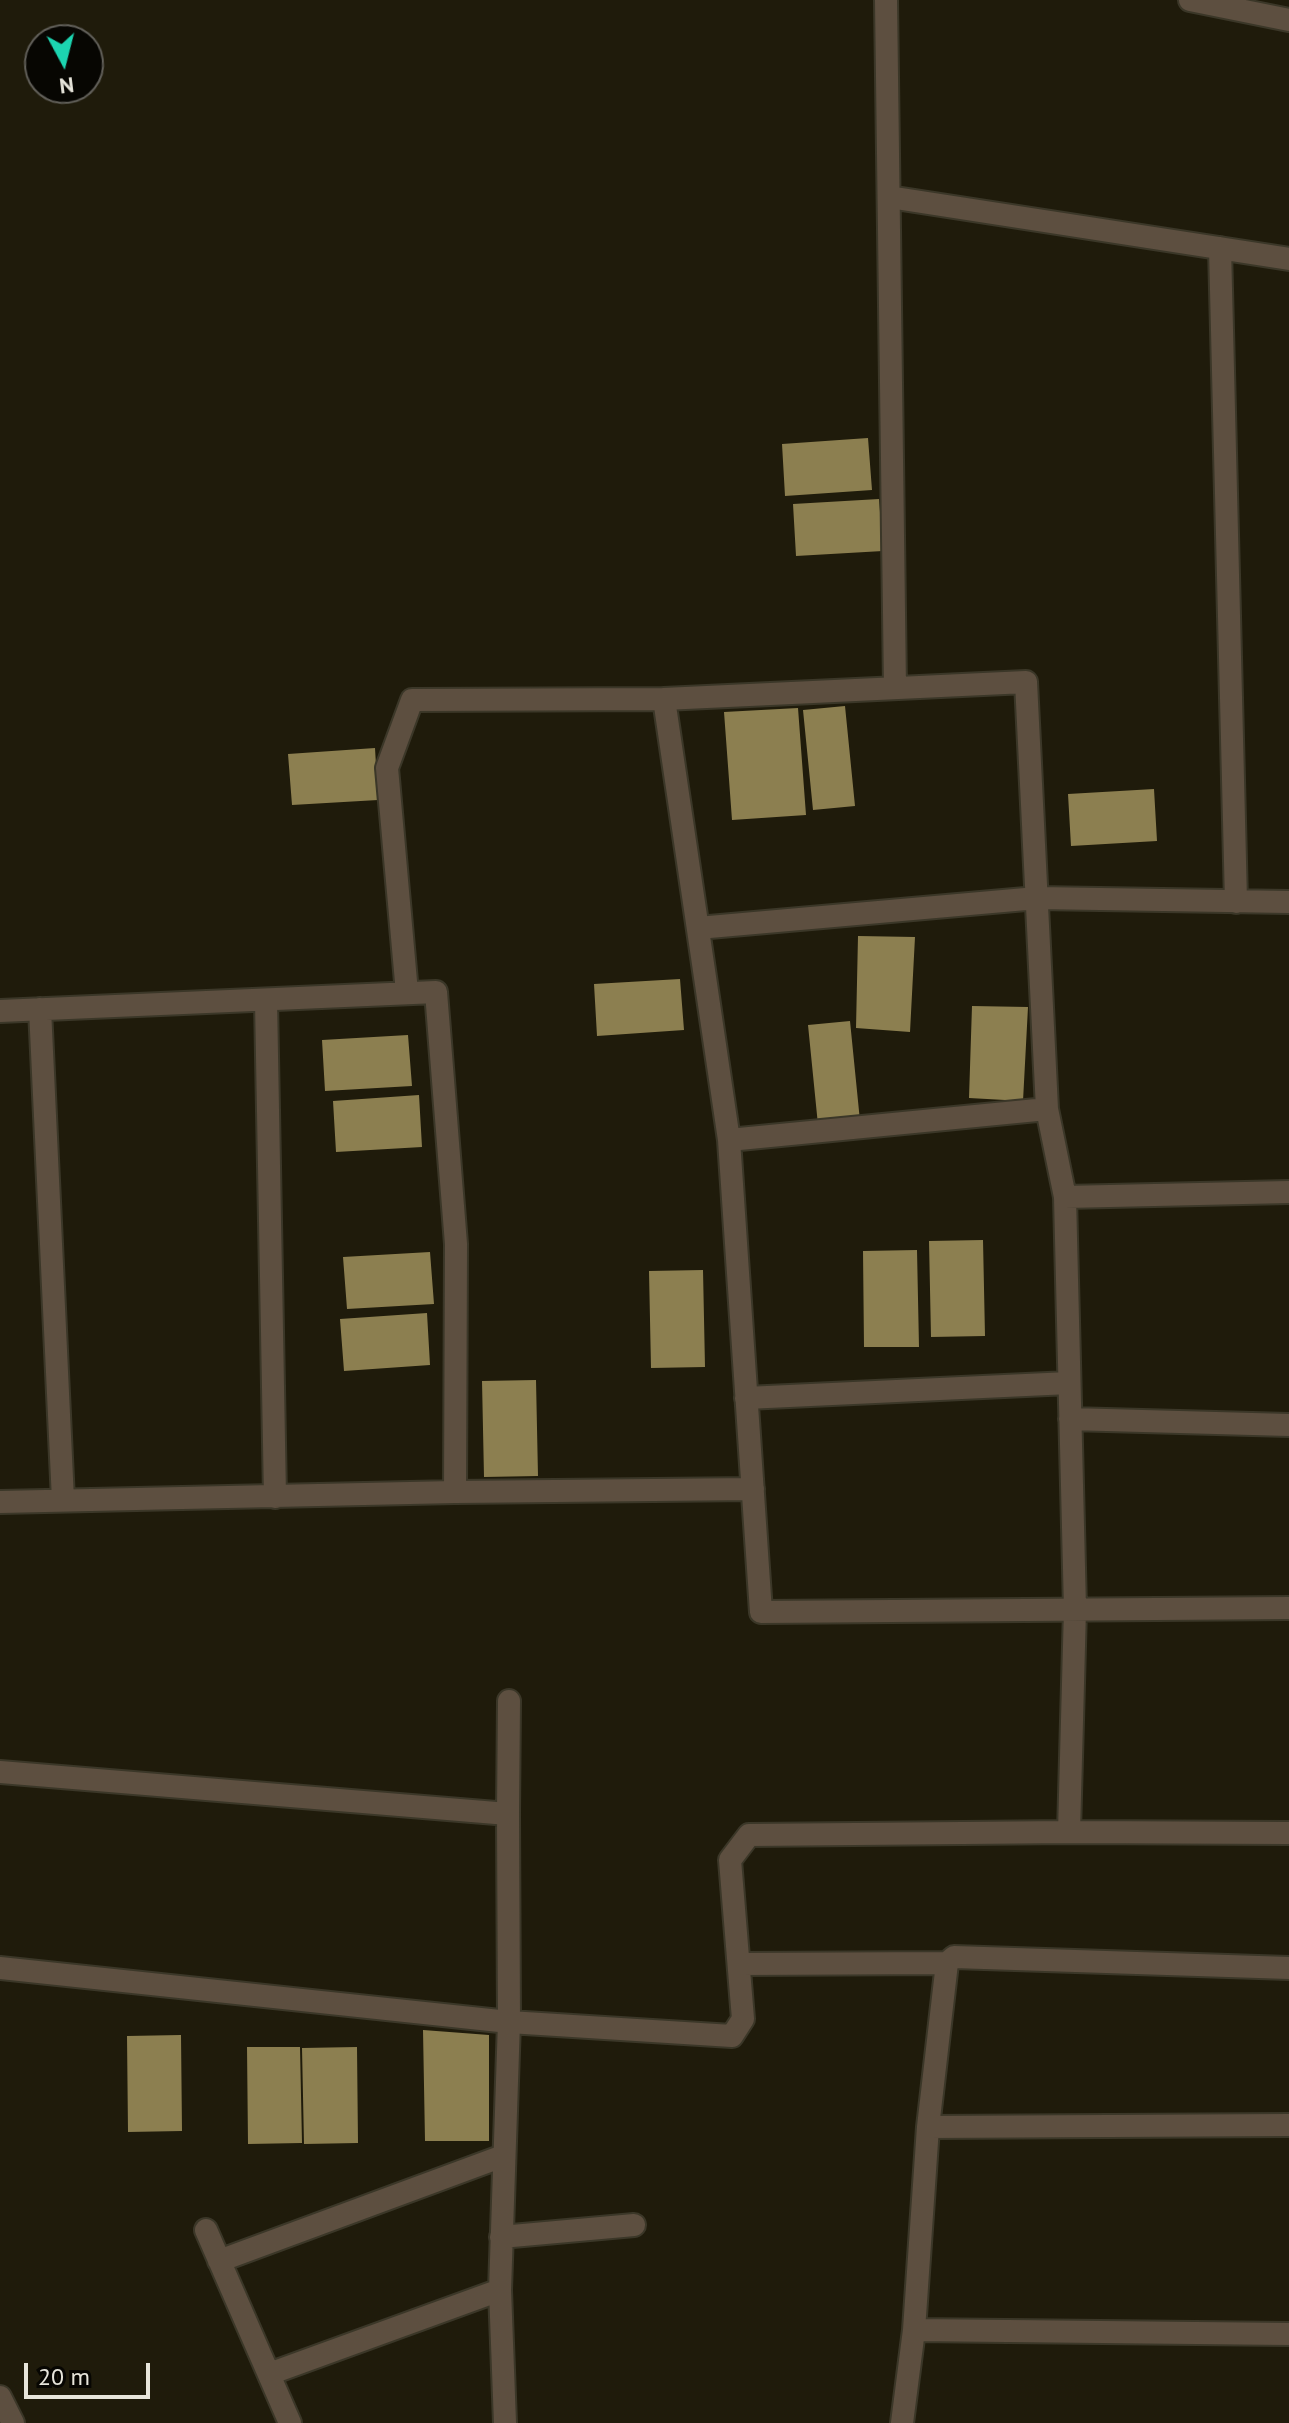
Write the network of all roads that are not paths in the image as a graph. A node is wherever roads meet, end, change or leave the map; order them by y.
1 (886, 0) edge
2 (1190, 0) edge
3 (1289, 20) edge
4 (889, 197) junction
5 (1220, 248) junction
6 (1289, 259) edge
7 (895, 688) junction
8 (664, 699) junction
9 (1037, 898) junction
10 (1236, 902) junction
11 (1289, 902) edge
12 (698, 928) junction
13 (407, 993) junction
14 (266, 1000) junction
15 (40, 1009) junction
16 (0, 1011) edge
17 (1047, 1109) junction
18 (729, 1140) junction
19 (1289, 1192) edge
20 (1065, 1197) junction
21 (1069, 1383) junction
22 (746, 1398) junction
23 (1070, 1419) junction
24 (1289, 1425) edge
25 (753, 1489) junction
26 (455, 1492) junction
27 (275, 1497) junction
28 (63, 1500) junction
29 (0, 1502) edge
30 (1289, 1608) edge
31 (1075, 1609) junction
32 (509, 1701) dead end
33 (0, 1772) edge
34 (508, 1814) junction
35 (1069, 1832) junction
36 (1289, 1833) edge
37 (947, 1963) junction
38 (739, 1964) junction
39 (0, 1968) edge
40 (1289, 1968) edge
41 (509, 2022) junction
42 (1289, 2125) edge
43 (928, 2127) junction
44 (503, 2156) junction
45 (634, 2225) dead end
46 (206, 2230) dead end
47 (501, 2237) junction
48 (219, 2261) junction
49 (500, 2290) junction
50 (914, 2330) junction
51 (1289, 2334) edge
52 (269, 2374) junction
53 (0, 2397) edge
54 (13, 2423) edge
55 (290, 2423) edge
56 (505, 2423) edge
57 (902, 2423) edge

1 - 4 street
2 - 3 street
4 - 5 street
4 - 7 street
5 - 6 street
5 - 10 street
7 - 8 street
7 - 9 street
8 - 12 street
8 - 13 street
9 - 10 street
9 - 12 street
9 - 17 street
10 - 11 street
12 - 18 street
13 - 14 street
13 - 26 street
14 - 15 street
14 - 27 street
15 - 16 street
15 - 28 street
17 - 18 street
17 - 20 street
18 - 22 street
19 - 20 street
20 - 21 street
21 - 22 street
21 - 23 street
22 - 25 street
23 - 24 street
23 - 31 street
25 - 26 street
25 - 31 street
26 - 27 street
27 - 28 street
28 - 29 street
30 - 31 street
31 - 35 street
32 - 34 street
33 - 34 street
34 - 41 street
35 - 36 street
35 - 38 street
37 - 38 street
37 - 40 street
37 - 43 street
38 - 41 street
39 - 41 street
41 - 44 street
42 - 43 street
43 - 50 street
44 - 47 street
44 - 48 street
45 - 47 street
46 - 48 street
47 - 49 street
48 - 52 street
49 - 52 street
49 - 56 street
50 - 51 street
50 - 57 street
52 - 55 street
53 - 54 street

